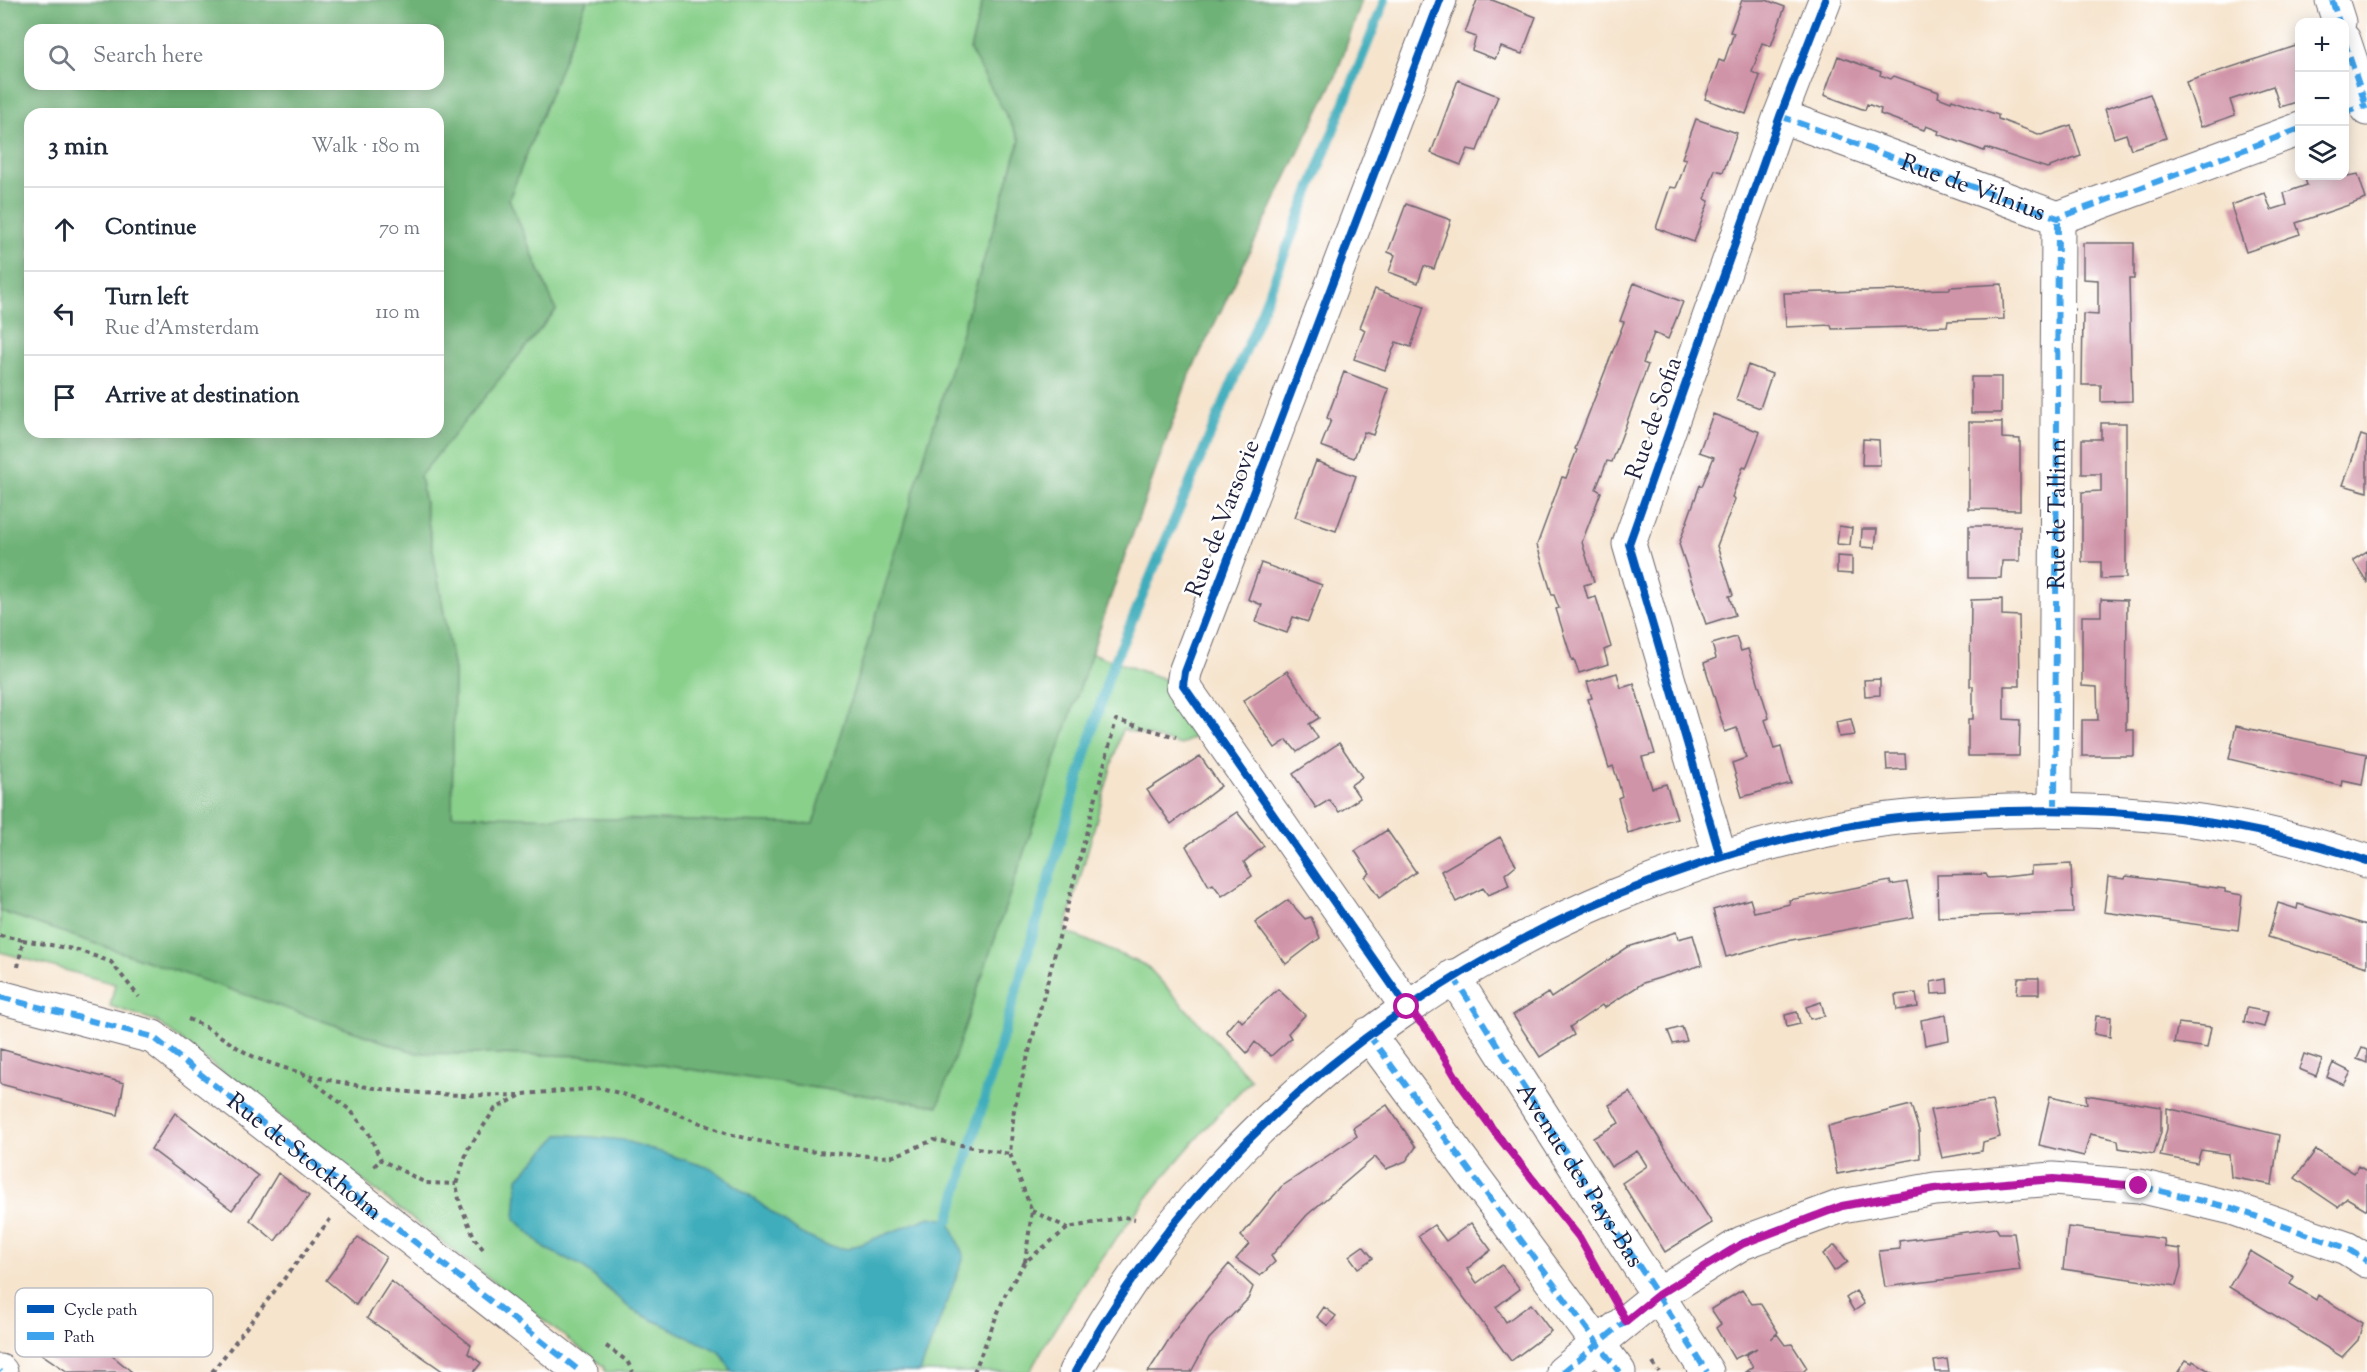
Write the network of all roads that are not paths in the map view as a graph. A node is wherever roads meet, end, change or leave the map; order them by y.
1 (1440, 0) edge
2 (1825, 0) edge
3 (2332, 0) edge
4 (2338, 18) edge
5 (2349, 60) edge
6 (2361, 108) edge
7 (1780, 116) junction
8 (2295, 131) edge
9 (2058, 218) junction
10 (2055, 810) junction
11 (1720, 856) junction
12 (2367, 861) edge
13 (1453, 976) junction
14 (6, 998) edge
15 (1407, 1007) junction
16 (1368, 1034) junction
17 (2367, 1261) edge
18 (1658, 1295) junction
19 (1598, 1344) junction
20 (581, 1372) edge
21 (1076, 1372) edge
22 (1563, 1372) edge
23 (1619, 1372) edge
24 (1707, 1372) edge

1 - 15 street, Rue de Varsovie
2 - 7 street, Rue de Sofia
3 - 4 street
5 - 6 street
7 - 9 street, Rue de Vilnius
7 - 11 street, Rue de Sofia
8 - 9 street, Rue de Vilnius
9 - 10 street, Rue de Tallinn
10 - 11 street
10 - 12 street
11 - 13 street
13 - 15 street
13 - 18 street, Avenue des Pays-Bas
14 - 20 street, Rue de Stockholm
15 - 16 street
16 - 19 street
16 - 21 street
17 - 18 street
18 - 19 street
18 - 24 street, Avenue des Pays-Bas
19 - 22 street
19 - 23 street

